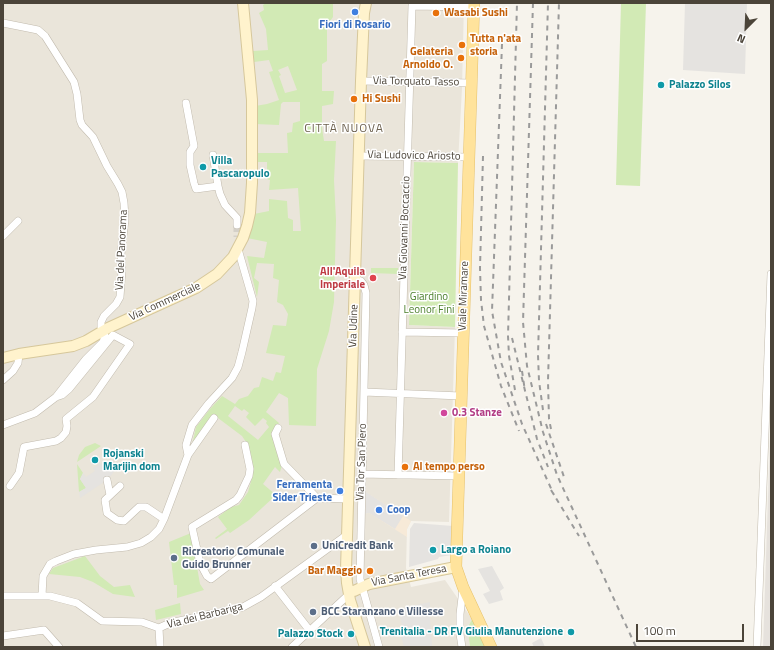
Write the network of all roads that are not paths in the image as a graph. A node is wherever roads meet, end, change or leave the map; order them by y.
1 (243, 3) edge
2 (366, 3) edge
3 (474, 5) edge
4 (3, 23) edge
5 (361, 81) junction
6 (410, 82) junction
7 (471, 83) junction
8 (186, 103) dead end
9 (213, 155) dead end
10 (359, 156) junction
11 (408, 156) junction
12 (469, 157) junction
13 (218, 186) junction
14 (18, 221) dead end
15 (237, 225) tunnel mouth
16 (3, 236) edge
17 (239, 242) junction
18 (771, 274) edge
19 (355, 279) junction
20 (114, 330) junction
21 (103, 331) junction
22 (402, 332) junction
23 (463, 333) junction
24 (19, 354) junction
25 (3, 358) edge
26 (3, 380) edge
27 (364, 392) junction
28 (400, 393) junction
29 (461, 396) junction
30 (56, 397) junction
31 (214, 418) dead end
32 (3, 425) edge
33 (278, 428) dead end
34 (245, 445) dead end
35 (188, 455) junction
36 (362, 474) junction
37 (398, 475) junction
38 (459, 476) junction
39 (107, 480) dead end
40 (10, 486) dead end
41 (120, 486) dead end
42 (110, 495) junction
43 (317, 498) junction
44 (349, 499) junction
45 (164, 520) junction
46 (348, 534) junction
47 (456, 566) junction
48 (275, 586) junction
49 (463, 587) junction
50 (358, 589) junction
51 (3, 596) edge
52 (42, 596) junction
53 (345, 598) dead end
54 (159, 628) junction
55 (310, 630) junction
56 (3, 636) edge
57 (294, 645) edge
58 (59, 647) edge
59 (160, 647) edge
60 (288, 647) edge
61 (365, 647) edge
62 (379, 647) edge
63 (462, 647) edge
64 (492, 647) edge
65 (757, 647) edge

1 - 17 main road, Via Commerciale
2 - 5 main road, Via Udine
3 - 6 street, Via Giovanni Boccaccio
3 - 7 main road, Viale Miramare
4 - 21 street, Via del Panorama
5 - 6 street, Via Torquato Tasso
5 - 10 main road, Via Udine
6 - 7 street, Via Torquato Tasso
6 - 11 street, Via Giovanni Boccaccio
7 - 12 main road, Viale Miramare
8 - 13 street
9 - 13 street
10 - 11 street, Via Ludovico Ariosto
10 - 19 main road, Via Udine
11 - 12 street, Via Ludovico Ariosto
11 - 22 street, Via Giovanni Boccaccio
12 - 23 main road, Viale Miramare
13 - 15 street
14 - 16 street
17 - 20 main road, Via Commerciale
17 - 35 street
18 - 65 street
19 - 27 street, Via Tor San Piero
19 - 44 main road, Via Udine
20 - 21 main road, Via Commerciale
20 - 30 street
20 - 40 street
21 - 24 main road, Via Commerciale
21 - 30 street, Via del Panorama
22 - 23 street
22 - 28 street, Via Giovanni Boccaccio
23 - 29 main road, Viale Miramare
24 - 25 main road, Via Commerciale
24 - 26 street
27 - 28 street
27 - 36 street, Via Tor San Piero
28 - 29 street
28 - 37 street, Via Giovanni Boccaccio
29 - 38 main road, Viale Miramare
30 - 32 street
31 - 35 street
33 - 43 street
34 - 43 street
35 - 45 street
36 - 37 street
36 - 50 street, Via Tor San Piero
37 - 38 street
38 - 47 main road, Viale Miramare
39 - 42 street
41 - 42 street
42 - 45 street
43 - 44 street
44 - 46 main road, Via Udine
45 - 52 street
46 - 48 street, Via dei Barbariga
46 - 61 main road, Via Udine
47 - 49 main road, Viale Miramare
47 - 50 main road, Via Santa Teresa
48 - 54 street, Via dei Barbariga
48 - 55 street
49 - 63 street, Viale Miramare
49 - 64 main road, Viale Miramare
50 - 62 street, Via Tor San Piero
51 - 52 street
52 - 54 street
53 - 55 street
54 - 59 street
55 - 57 street
56 - 58 street
57 - 60 street

